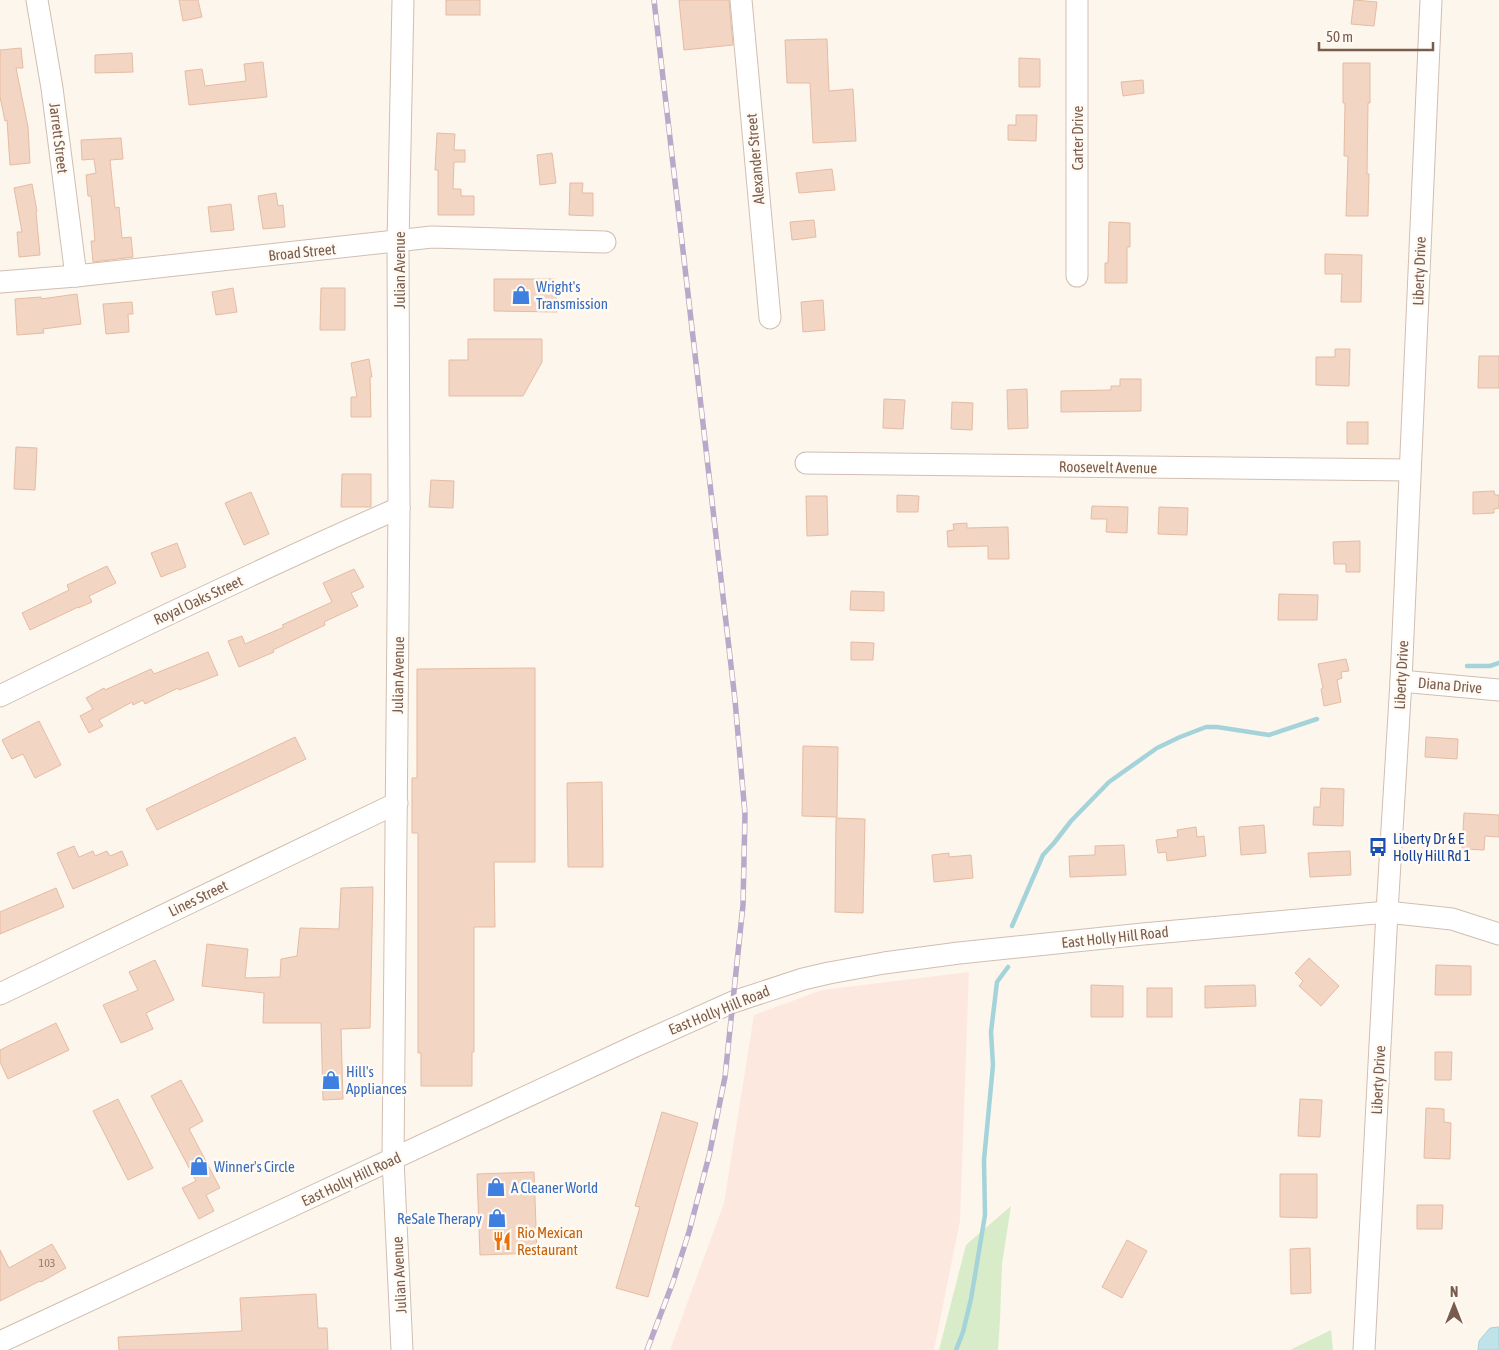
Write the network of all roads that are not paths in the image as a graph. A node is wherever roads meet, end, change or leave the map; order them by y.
1 (37, 0) edge
2 (403, 0) edge
3 (741, 0) edge
4 (1077, 0) edge
5 (1431, 0) edge
6 (398, 242) junction
7 (605, 242) dead end
8 (76, 276) junction
9 (1077, 276) dead end
10 (0, 282) edge
11 (770, 318) dead end
12 (806, 463) dead end
13 (1410, 470) junction
14 (399, 508) junction
15 (1401, 681) junction
16 (1499, 690) edge
17 (0, 696) edge
18 (396, 804) junction
19 (1387, 912) junction
20 (1499, 934) edge
21 (0, 994) edge
22 (394, 1159) junction
23 (0, 1342) edge
24 (402, 1350) edge
25 (1364, 1350) edge

1 - 8 street, Jarrett Street
2 - 6 street, Julian Avenue
3 - 11 street, Alexander Street
4 - 9 street, Carter Drive
5 - 13 street, Liberty Drive
6 - 7 street, Broad Street
6 - 8 street, Broad Street
6 - 14 street, Julian Avenue
8 - 10 street, Broad Street
12 - 13 street, Roosevelt Avenue
13 - 15 street, Liberty Drive
14 - 17 street, Royal Oaks Street
14 - 18 street, Julian Avenue
15 - 16 street, Diana Drive
15 - 19 street, Liberty Drive
18 - 21 street, Lines Street
18 - 22 street, Julian Avenue
19 - 20 street, East Holly Hill Road
19 - 22 street, East Holly Hill Road
19 - 25 street, Liberty Drive
22 - 23 street, East Holly Hill Road
22 - 24 street, Julian Avenue

